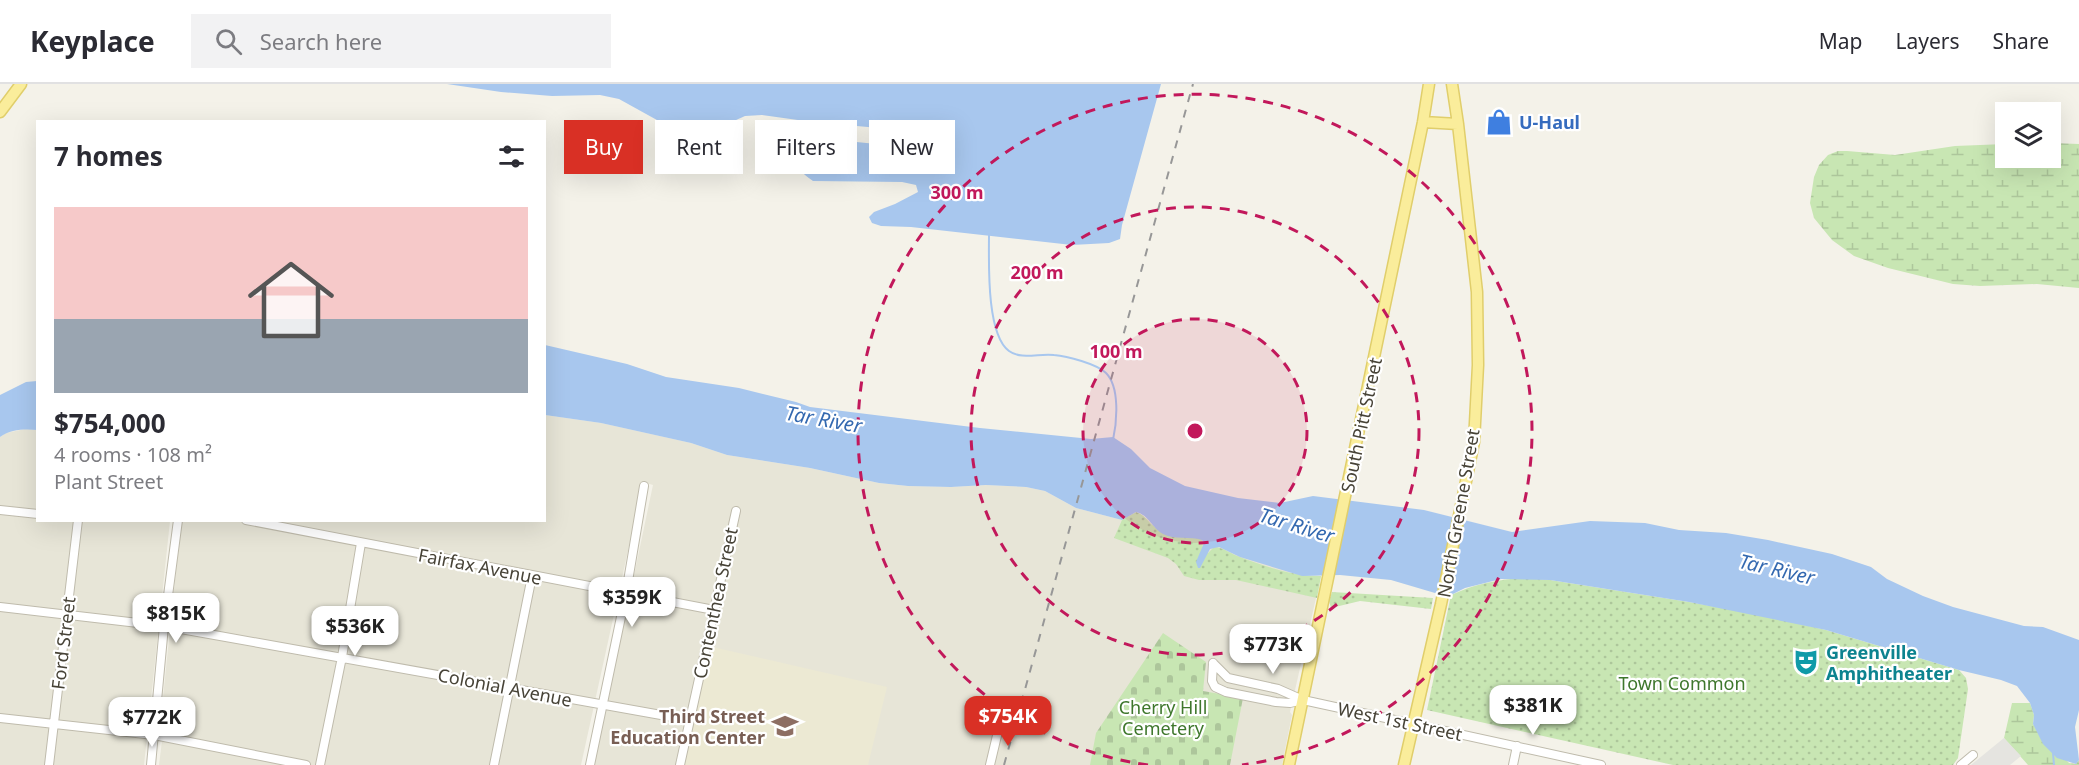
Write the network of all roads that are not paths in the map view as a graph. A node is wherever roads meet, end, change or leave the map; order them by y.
1 (21, 84) edge
2 (1429, 84) edge
3 (1452, 84) edge
4 (0, 112) edge
5 (1423, 122) junction
6 (1458, 124) junction
7 (644, 486) dead end
8 (0, 510) edge
9 (736, 511) dead end
10 (36, 514) edge
11 (78, 522) edge
12 (178, 522) edge
13 (256, 522) edge
14 (361, 543) junction
15 (532, 576) junction
16 (626, 593) junction
17 (0, 607) edge
18 (714, 610) junction
19 (66, 614) junction
20 (164, 626) junction
21 (342, 657) junction
22 (1226, 677) junction
23 (1214, 685) junction
24 (1260, 686) junction
25 (510, 687) junction
26 (1258, 699) junction
27 (1303, 700) junction
28 (603, 705) junction
29 (0, 718) edge
30 (689, 720) junction
31 (1000, 723) dead end
32 (1413, 723) junction
33 (53, 724) junction
34 (154, 735) junction
35 (1517, 746) junction
36 (1973, 755) dead end
37 (49, 765) edge
38 (151, 765) edge
39 (306, 765) edge
40 (320, 765) edge
41 (494, 765) edge
42 (590, 765) edge
43 (680, 765) edge
44 (990, 765) edge
45 (1289, 765) edge
46 (1404, 765) edge
47 (1513, 765) edge
48 (1601, 765) edge
49 (1961, 765) edge

1 - 4 main road
2 - 5 main road, South Pitt Street
3 - 6 main road, North Greene Street
5 - 6 main road
5 - 27 main road, South Pitt Street
6 - 32 main road, North Greene Street
7 - 16 street
8 - 10 street
9 - 18 street, Contenthea Street
11 - 19 street, Ford Street
12 - 20 street
13 - 14 street, Fairfax Avenue
14 - 15 street, Fairfax Avenue
14 - 21 street
15 - 16 street, Fairfax Avenue
15 - 25 street
16 - 18 street, Fairfax Avenue
16 - 28 street
17 - 19 street, Colonial Avenue
18 - 30 street, Contenthea Street
19 - 20 street, Colonial Avenue
19 - 33 street, Ford Street
20 - 21 street, Colonial Avenue
20 - 34 street
21 - 25 street, Colonial Avenue
21 - 40 street
22 - 23 street
22 - 23 street
22 - 24 street
23 - 26 street
24 - 26 street
24 - 27 street
25 - 28 street, Colonial Avenue
25 - 41 street
26 - 27 street
27 - 32 street, West 1st Street
27 - 45 main road, South Pitt Street
28 - 30 street, Colonial Avenue
28 - 42 street
29 - 33 street
30 - 43 street, Contenthea Street
31 - 44 street
32 - 35 street, West 1st Street
32 - 46 main road, North Greene Street
33 - 34 street
33 - 37 street, Ford Street
34 - 38 street
34 - 39 street
35 - 47 street
35 - 48 street, West 1st Street
36 - 49 street

